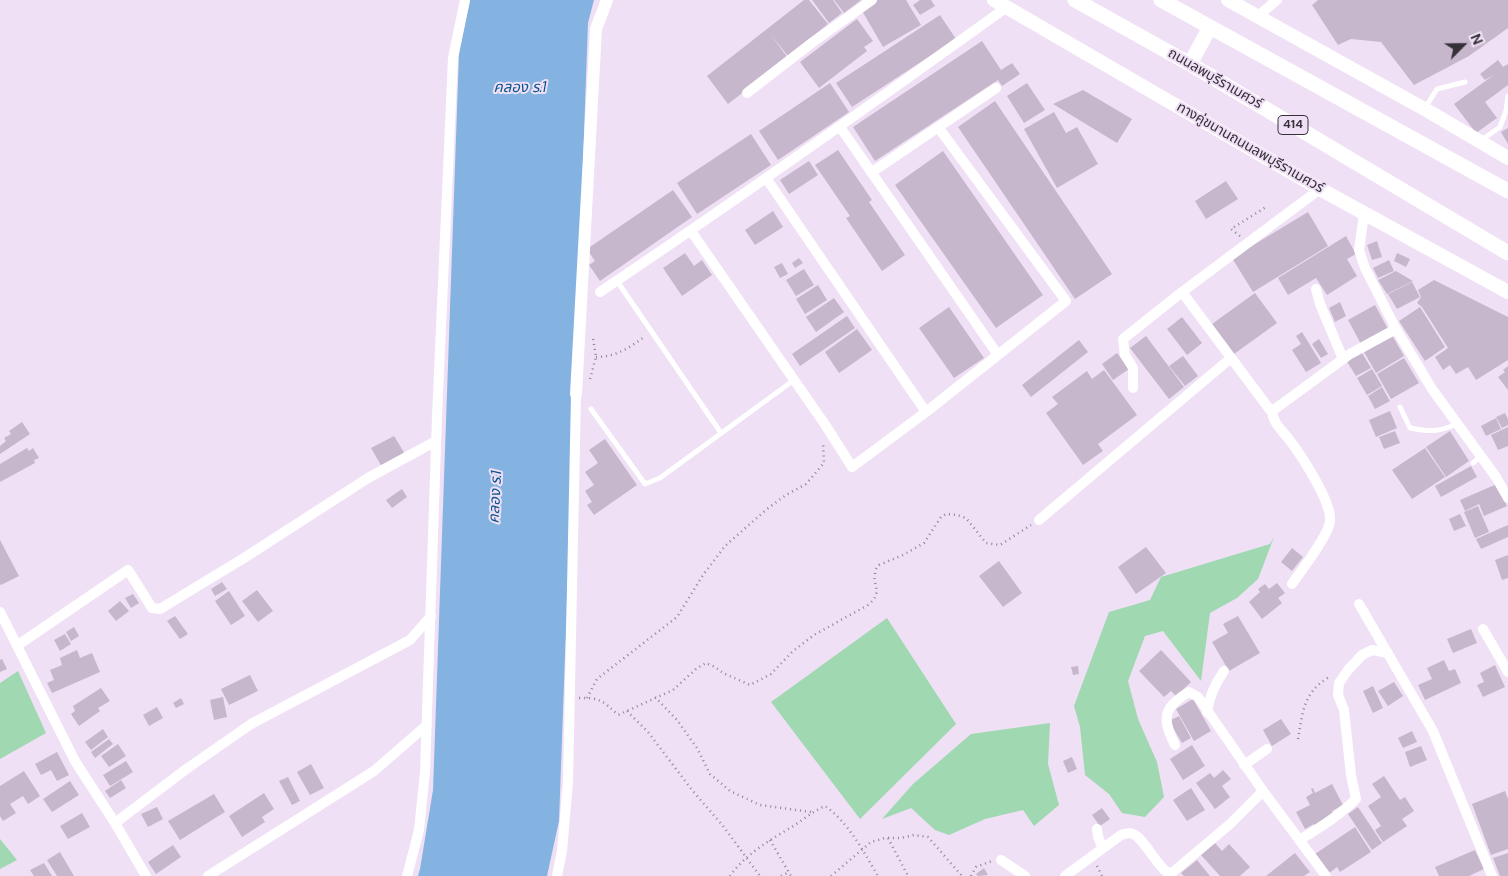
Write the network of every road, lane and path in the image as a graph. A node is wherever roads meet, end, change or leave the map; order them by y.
1 (465, 0) edge
2 (607, 0) edge
3 (872, 0) edge
4 (994, 0) edge
5 (1075, 0) edge
6 (1161, 0) edge
7 (1228, 0) edge
8 (1276, 0) edge
9 (1006, 7) junction
10 (1258, 16) junction
11 (1210, 27) junction
12 (1190, 64) junction
13 (1465, 82) dead end
14 (996, 88) dead end
15 (747, 93) dead end
16 (1508, 96) edge
17 (1425, 109) junction
18 (938, 126) junction
19 (840, 127) junction
20 (1479, 141) junction
21 (1508, 158) edge
22 (872, 172) junction
23 (766, 178) junction
24 (1320, 189) junction
25 (1508, 191) edge
26 (1266, 207) dead end
27 (1364, 214) junction
28 (691, 231) junction
29 (1249, 242) junction
30 (1508, 253) edge
31 (617, 280) junction
32 (1316, 289) dead end
33 (600, 292) dead end
34 (1182, 292) junction
35 (1508, 292) edge
36 (1396, 330) junction
37 (652, 331) junction
38 (998, 355) junction
39 (596, 357) dead end
40 (1231, 358) junction
41 (1343, 359) junction
42 (794, 380) junction
43 (1133, 388) dead end
44 (576, 394) joint
45 (1400, 407) dead end
46 (591, 409) dead end
47 (1272, 410) junction
48 (926, 412) junction
49 (1457, 424) junction
50 (826, 426) junction
51 (721, 433) junction
52 (436, 441) junction
53 (1481, 456) junction
54 (1473, 464) dead end
55 (1508, 498) edge
56 (1039, 520) joint
57 (1292, 584) dead end
58 (1359, 604) dead end
59 (0, 612) edge
60 (431, 616) junction
61 (1483, 629) dead end
62 (18, 645) junction
63 (1388, 653) junction
64 (1224, 671) dead end
65 (1508, 672) edge
66 (1334, 674) dead end
67 (655, 697) junction
68 (570, 698) junction
69 (588, 698) junction
70 (627, 710) junction
71 (1207, 712) junction
72 (427, 725) junction
73 (1298, 739) dead end
74 (1175, 745) dead end
75 (1267, 749) dead end
76 (1244, 765) junction
77 (1263, 791) junction
78 (812, 812) junction
79 (114, 823) junction
80 (1097, 830) dead end
81 (888, 838) junction
82 (770, 840) junction
83 (1299, 840) junction
84 (1103, 848) junction
85 (861, 850) junction
86 (747, 858) junction
87 (1001, 860) joint
88 (789, 872) junction
89 (1169, 874) edge
90 (832, 875) edge
91 (146, 876) edge
92 (208, 876) edge
93 (407, 876) edge
94 (556, 876) edge
95 (730, 876) edge
96 (760, 876) edge
97 (781, 876) edge
98 (791, 876) edge
99 (878, 876) edge
100 (908, 876) edge
101 (962, 876) edge
102 (971, 876) edge
103 (1025, 876) edge
104 (1065, 876) edge
105 (1326, 876) edge
106 (1492, 876) edge

1 - 52 street
2 - 44 street
3 - 15 street
4 - 9 main road, ทางคู่ขนานถนนลพบุรีราเมศวร์
5 - 12 main road, ถนนลพบุรีราเมศวร์ / 414
6 - 11 main road
7 - 10 main road
8 - 10 street
9 - 19 street
9 - 24 main road, ทางคู่ขนานถนนลพบุรีราเมศวร์
10 - 17 main road
11 - 12 main road
11 - 25 main road
12 - 30 main road, ถนนลพบุรีราเมศวร์ / 414
13 - 17 lane
14 - 18 street
16 - 20 lane
17 - 20 main road
18 - 22 street
18 - 38 street
19 - 22 street
19 - 23 street
20 - 21 main road
22 - 38 street
23 - 28 street
23 - 48 street
24 - 27 main road, ทางคู่ขนานถนนลพบุรีราเมศวร์
24 - 29 street
26 - 29 path
27 - 35 main road, ทางคู่ขนานถนนลพบุรีราเมศวร์
27 - 36 street
28 - 31 street
28 - 42 street
29 - 34 street
31 - 33 street
31 - 37 lane
32 - 41 street
34 - 40 street
34 - 43 street
36 - 41 street
36 - 49 street
37 - 39 path
37 - 51 lane
38 - 48 street
40 - 47 street
40 - 56 street
41 - 47 street
42 - 50 street
42 - 51 lane
44 - 68 street
45 - 49 lane
46 - 51 lane
47 - 57 street
48 - 50 street
49 - 53 street
50 - 69 path
52 - 60 street
52 - 62 street
53 - 54 lane
53 - 55 street
56 - 67 path
58 - 63 street
59 - 62 street
60 - 72 street
60 - 79 street
61 - 65 street
62 - 79 street
63 - 83 street
63 - 106 street
64 - 71 street
66 - 73 path
67 - 70 path
67 - 78 path
68 - 69 path
68 - 94 street
69 - 70 path
70 - 86 path
71 - 74 street
71 - 76 street
72 - 92 street
72 - 93 street
75 - 76 street
76 - 77 street
77 - 83 street
77 - 89 street
78 - 82 path
78 - 85 path
79 - 91 street
80 - 84 street
81 - 85 path
81 - 100 path
81 - 101 path
82 - 86 path
82 - 88 path
83 - 105 street
84 - 89 street
84 - 104 street
85 - 90 path
85 - 99 path
86 - 95 path
86 - 96 path
87 - 102 path
87 - 103 street
88 - 97 path
88 - 98 path

